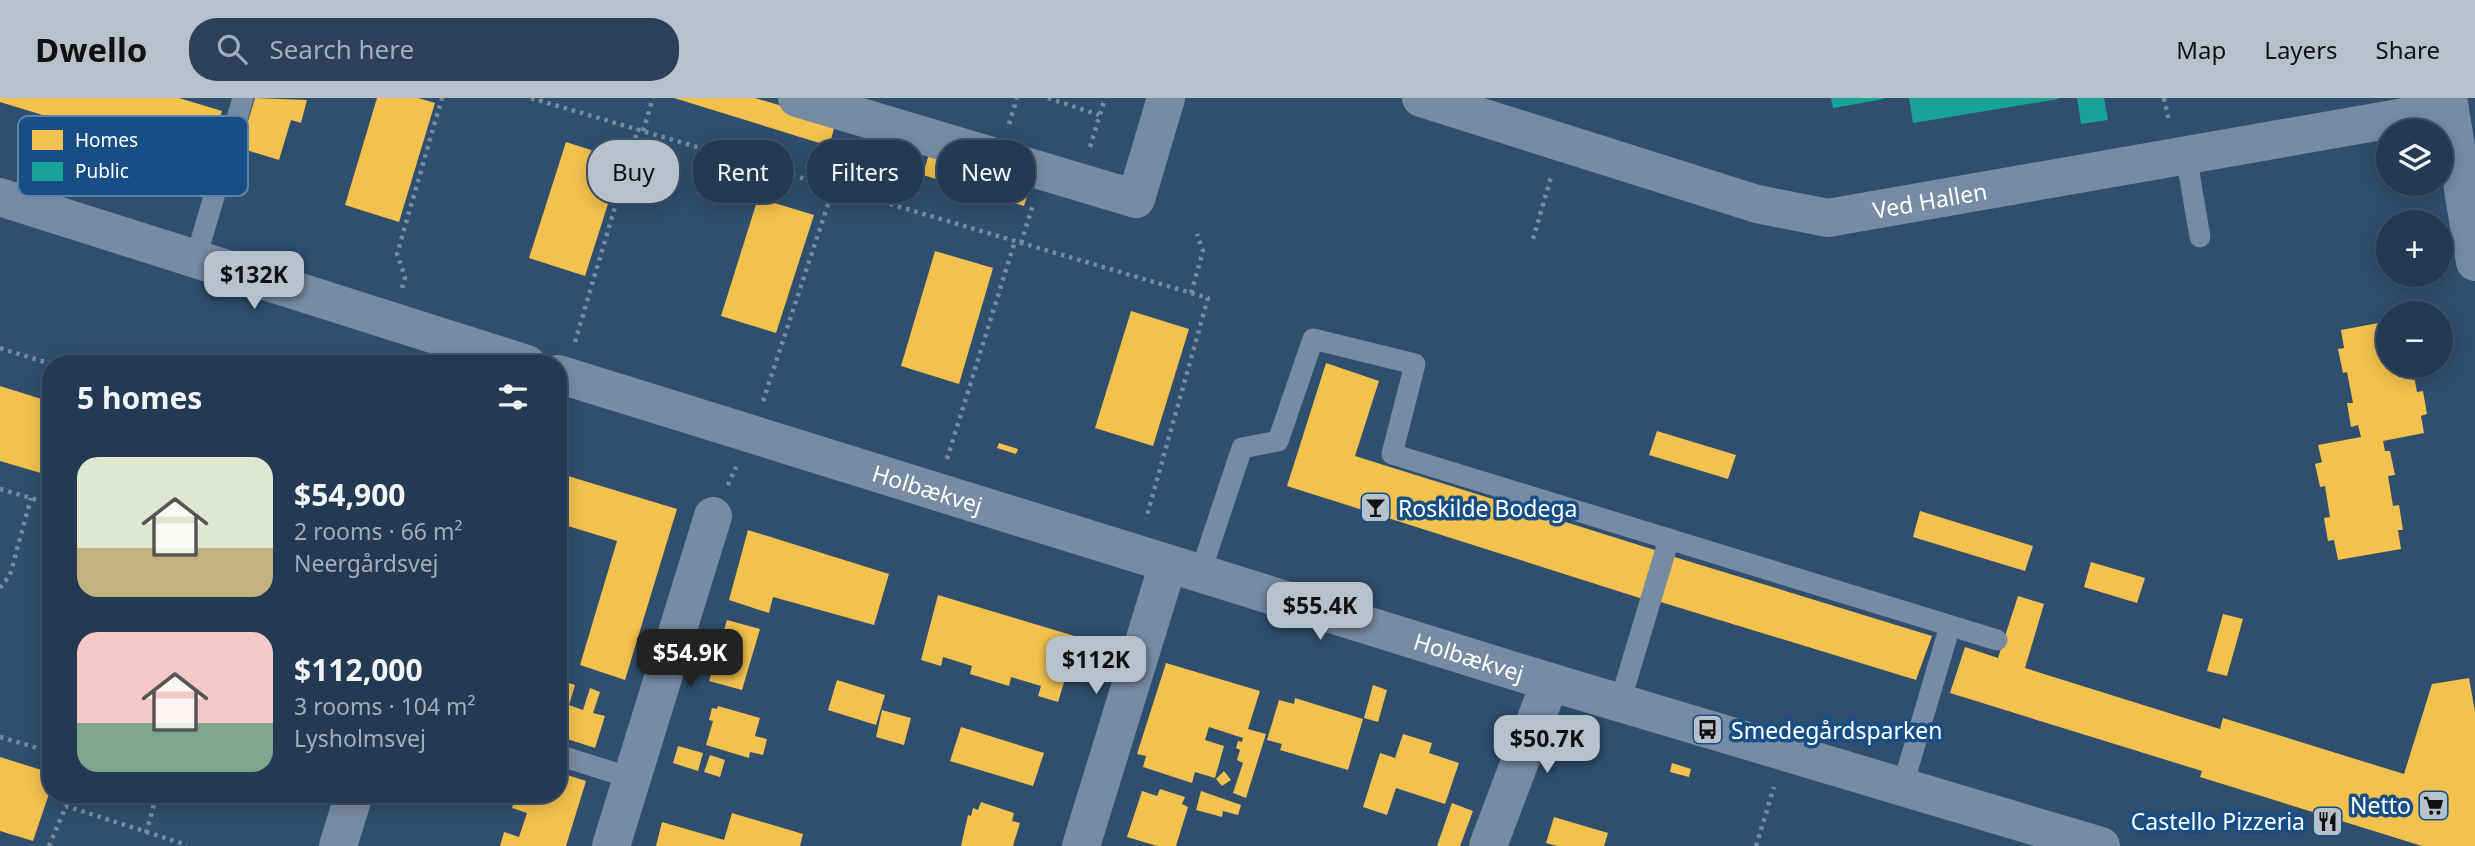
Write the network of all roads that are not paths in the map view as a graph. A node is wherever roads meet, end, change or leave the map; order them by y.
1 (243, 98) edge
2 (797, 98) edge
3 (1166, 98) edge
4 (1421, 98) edge
5 (2449, 103) edge
6 (238, 116) edge
7 (2186, 155) junction
8 (214, 196) edge
9 (0, 197) edge
10 (2200, 237) dead end
11 (195, 261) junction
12 (2475, 262) edge
13 (487, 355) edge
14 (567, 377) edge
15 (713, 516) road end
16 (1669, 538) junction
17 (1168, 564) junction
18 (1951, 626) junction
19 (1997, 640) dead end
20 (1550, 682) junction
21 (1620, 702) junction
22 (567, 758) edge
23 (631, 778) junction
24 (1902, 788) junction
25 (351, 803) edge
26 (2022, 835) edge
27 (338, 846) edge
28 (611, 846) edge
29 (1081, 846) edge
30 (1488, 846) edge
31 (2101, 846) edge

1 - 6 lane
2 - 3 street
4 - 7 street, Ved Hallen
5 - 7 street, Ved Hallen
5 - 12 street
7 - 10 lane
8 - 11 lane
9 - 11 street
11 - 13 street
14 - 17 street, Holbækvej
15 - 23 street
16 - 17 lane
16 - 18 lane
16 - 21 lane
17 - 20 street, Holbækvej
17 - 29 street
18 - 19 lane
18 - 24 lane
20 - 21 street, Holbækvej
20 - 30 street
21 - 24 street, Holbækvej
22 - 23 lane
23 - 28 street
24 - 26 street, Holbækvej
25 - 27 street
26 - 31 street, Holbækvej

